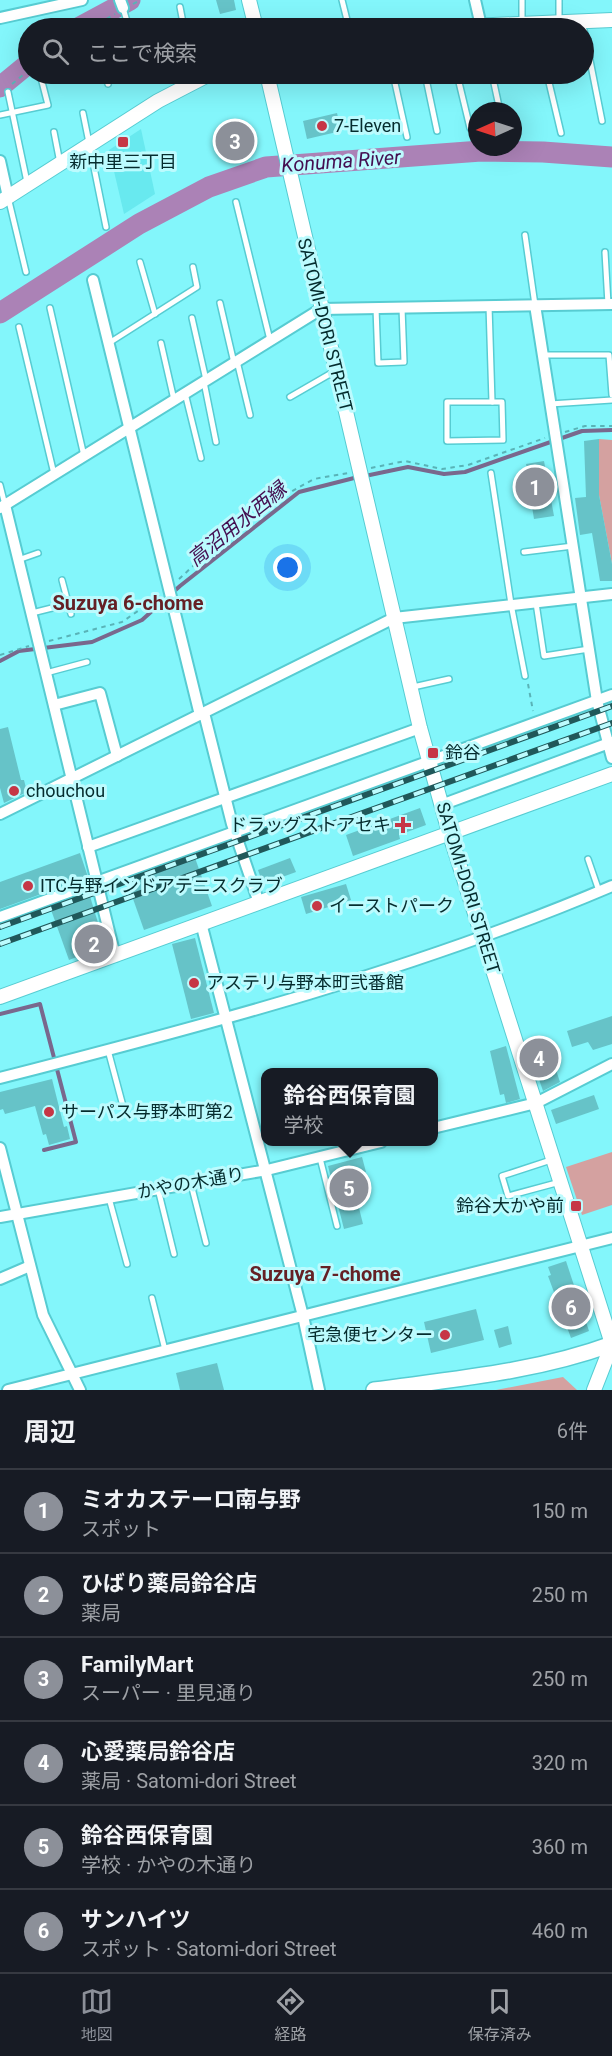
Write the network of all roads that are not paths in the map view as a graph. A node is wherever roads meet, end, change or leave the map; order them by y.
1 (82, 0) edge
2 (249, 0) edge
3 (342, 0) edge
4 (475, 0) edge
5 (522, 0) edge
6 (559, 0) edge
7 (62, 2) edge
8 (180, 7) dead end
9 (0, 18) edge
10 (182, 18) edge
11 (254, 18) edge
12 (346, 18) edge
13 (480, 18) edge
14 (529, 18) edge
15 (559, 18) edge
16 (612, 20) edge
17 (594, 24) edge
18 (594, 81) edge
19 (43, 84) edge
20 (183, 84) edge
21 (269, 84) edge
22 (395, 84) edge
23 (427, 84) edge
24 (459, 84) edge
25 (494, 84) edge
26 (550, 84) edge
27 (7, 90) road end
28 (498, 102) edge
29 (13, 112) junction
30 (83, 113) dead end
31 (0, 115) edge
32 (468, 120) edge
33 (602, 121) dead end
34 (437, 131) dead end
35 (54, 132) dead end
36 (561, 133) dead end
37 (407, 137) dead end
38 (89, 145) junction
39 (0, 161) edge
40 (60, 163) junction
41 (28, 183) junction
42 (4, 199) edge
43 (236, 202) dead end
44 (106, 227) dead end
45 (525, 235) dead end
46 (605, 252) dead end
47 (140, 262) dead end
48 (193, 267) dead end
49 (26, 272) dead end
50 (93, 280) dead end
51 (220, 303) dead end
52 (610, 304) edge
53 (489, 306) junction
54 (535, 306) junction
55 (50, 308) dead end
56 (376, 308) junction
57 (402, 308) junction
58 (321, 309) junction
59 (154, 314) junction
60 (192, 318) dead end
61 (19, 327) dead end
62 (270, 340) junction
63 (109, 343) junction
64 (161, 343) dead end
65 (543, 355) junction
66 (235, 362) junction
67 (336, 370) junction
68 (205, 381) junction
69 (185, 393) junction
70 (612, 395) edge
71 (290, 397) dead end
72 (174, 400) junction
73 (612, 400) edge
74 (492, 402) junction
75 (550, 404) junction
76 (250, 415) dead end
77 (130, 427) junction
78 (216, 442) dead end
79 (84, 456) junction
80 (201, 458) dead end
81 (491, 473) dead end
82 (54, 474) junction
83 (0, 485) edge
84 (2, 506) edge
85 (573, 546) junction
86 (524, 552) dead end
87 (38, 554) dead end
88 (18, 560) junction
89 (62, 580) dead end
90 (612, 594) edge
91 (581, 596) junction
92 (536, 602) junction
93 (68, 604) junction
94 (511, 604) junction
95 (31, 613) junction
96 (71, 614) dead end
97 (394, 618) junction
98 (589, 649) junction
99 (87, 662) dead end
100 (46, 673) junction
101 (525, 676) road end
102 (449, 679) dead end
103 (410, 688) junction
104 (612, 695) edge
105 (597, 701) junction
106 (54, 705) junction
107 (202, 714) junction
108 (420, 728) junction
109 (610, 743) edge
110 (117, 756) junction
111 (612, 758) edge
112 (429, 761) junction
113 (612, 774) edge
114 (72, 779) junction
115 (227, 798) junction
116 (441, 805) junction
117 (0, 814) edge
118 (235, 832) junction
119 (449, 832) junction
120 (88, 847) junction
121 (588, 859) dead end
122 (97, 882) junction
123 (612, 886) edge
124 (599, 891) junction
125 (259, 903) junction
126 (0, 917) edge
127 (201, 923) junction
128 (483, 939) junction
129 (115, 956) junction
130 (0, 997) edge
131 (227, 1019) junction
132 (108, 1050) junction
133 (612, 1064) edge
134 (0, 1078) edge
135 (536, 1103) junction
136 (123, 1106) dead end
137 (438, 1127) edge
138 (365, 1146) edge
139 (0, 1148) edge
140 (320, 1157) junction
141 (555, 1159) junction
142 (267, 1170) junction
143 (562, 1182) junction
144 (191, 1184) junction
145 (158, 1189) junction
146 (109, 1198) junction
147 (17, 1214) junction
148 (0, 1217) edge
149 (337, 1226) dead end
150 (612, 1238) edge
151 (206, 1243) dead end
152 (582, 1247) junction
153 (174, 1254) dead end
154 (127, 1264) dead end
155 (30, 1266) junction
156 (0, 1279) edge
157 (152, 1298) dead end
158 (303, 1316) junction
159 (612, 1344) edge
160 (165, 1350) junction
161 (610, 1362) edge
162 (71, 1374) junction
163 (8, 1390) edge
164 (80, 1390) edge
165 (319, 1390) edge
166 (374, 1390) edge
167 (594, 1390) edge

1 - 7 street
2 - 11 street
3 - 12 lane
4 - 13 street
5 - 14 lane
6 - 15 lane
7 - 9 street
8 - 10 lane
16 - 17 street
18 - 33 lane
19 - 29 lane
20 - 38 street
21 - 58 street, SATOMI-DORI STREET
22 - 37 lane
23 - 34 lane
24 - 32 lane
25 - 28 lane
26 - 36 lane
27 - 29 lane
29 - 31 lane
29 - 41 lane
30 - 38 lane
35 - 40 lane
38 - 40 street
38 - 44 lane
39 - 42 street
40 - 41 street
41 - 42 street
42 - 49 lane
43 - 62 lane
45 - 54 lane
46 - 52 lane
47 - 59 lane
48 - 59 lane
50 - 63 street
51 - 66 lane
52 - 54 street
53 - 54 street
53 - 57 street
53 - 74 lane
54 - 65 street
55 - 79 lane
56 - 57 street
56 - 57 lane
56 - 58 street
58 - 62 street
58 - 67 street, SATOMI-DORI STREET
59 - 63 lane
60 - 68 lane
61 - 82 lane
62 - 66 street
63 - 77 street
64 - 72 lane
65 - 70 lane
65 - 75 street
66 - 68 street
66 - 76 lane
67 - 71 lane
67 - 97 street, SATOMI-DORI STREET
68 - 69 street
68 - 78 lane
69 - 72 street
69 - 80 lane
72 - 77 street
73 - 75 lane
74 - 74 lane
75 - 85 street
77 - 79 street
77 - 107 street
79 - 82 street
81 - 94 lane
82 - 84 street
83 - 84 lane
84 - 88 street
85 - 86 lane
85 - 91 street
87 - 88 lane
88 - 95 street
89 - 93 lane
90 - 91 street
91 - 92 street
91 - 98 street
92 - 94 street
92 - 98 lane
93 - 95 lane
93 - 96 lane
94 - 97 street
94 - 101 lane
95 - 100 street
97 - 103 street, SATOMI-DORI STREET
97 - 107 street
98 - 105 street
99 - 100 lane
100 - 106 street
102 - 103 lane
103 - 108 street, SATOMI-DORI STREET
104 - 105 street
105 - 109 street
105 - 112 street
106 - 110 street
106 - 114 street
107 - 110 street
107 - 115 street
108 - 112 street, SATOMI-DORI STREET
108 - 115 street
109 - 111 street
109 - 116 street
110 - 114 street
112 - 116 street, SATOMI-DORI STREET
112 - 118 street
113 - 119 street
114 - 117 street
114 - 120 street
115 - 118 street
115 - 120 street
116 - 119 street, SATOMI-DORI STREET
118 - 122 street
118 - 125 street
119 - 125 street
119 - 128 street, SATOMI-DORI STREET
120 - 122 street
121 - 124 lane
122 - 126 street
122 - 129 street
123 - 124 street
124 - 128 street
125 - 127 street
127 - 129 street
127 - 131 street
128 - 131 street
128 - 135 street, SATOMI-DORI STREET
129 - 130 street
131 - 132 street
131 - 142 street
132 - 134 street
132 - 136 lane
133 - 135 street
135 - 137 street
135 - 141 street, SATOMI-DORI STREET
138 - 140 street, かやの木通り
139 - 147 street
140 - 142 street, かやの木通り
140 - 149 lane
141 - 143 street, SATOMI-DORI STREET
141 - 143 lane
142 - 144 street, かやの木通り
142 - 158 street
143 - 152 street, SATOMI-DORI STREET
144 - 145 street, かやの木通り
144 - 151 lane
145 - 146 street, かやの木通り
145 - 153 lane
146 - 147 street, かやの木通り
146 - 154 lane
147 - 148 street, かやの木通り
147 - 155 street
150 - 152 street
152 - 158 street
152 - 159 street, SATOMI-DORI STREET
155 - 156 street
155 - 162 street
157 - 160 lane
158 - 160 street
158 - 165 street
159 - 161 street
159 - 166 main road
160 - 162 street
161 - 167 street
162 - 163 street
162 - 164 street

